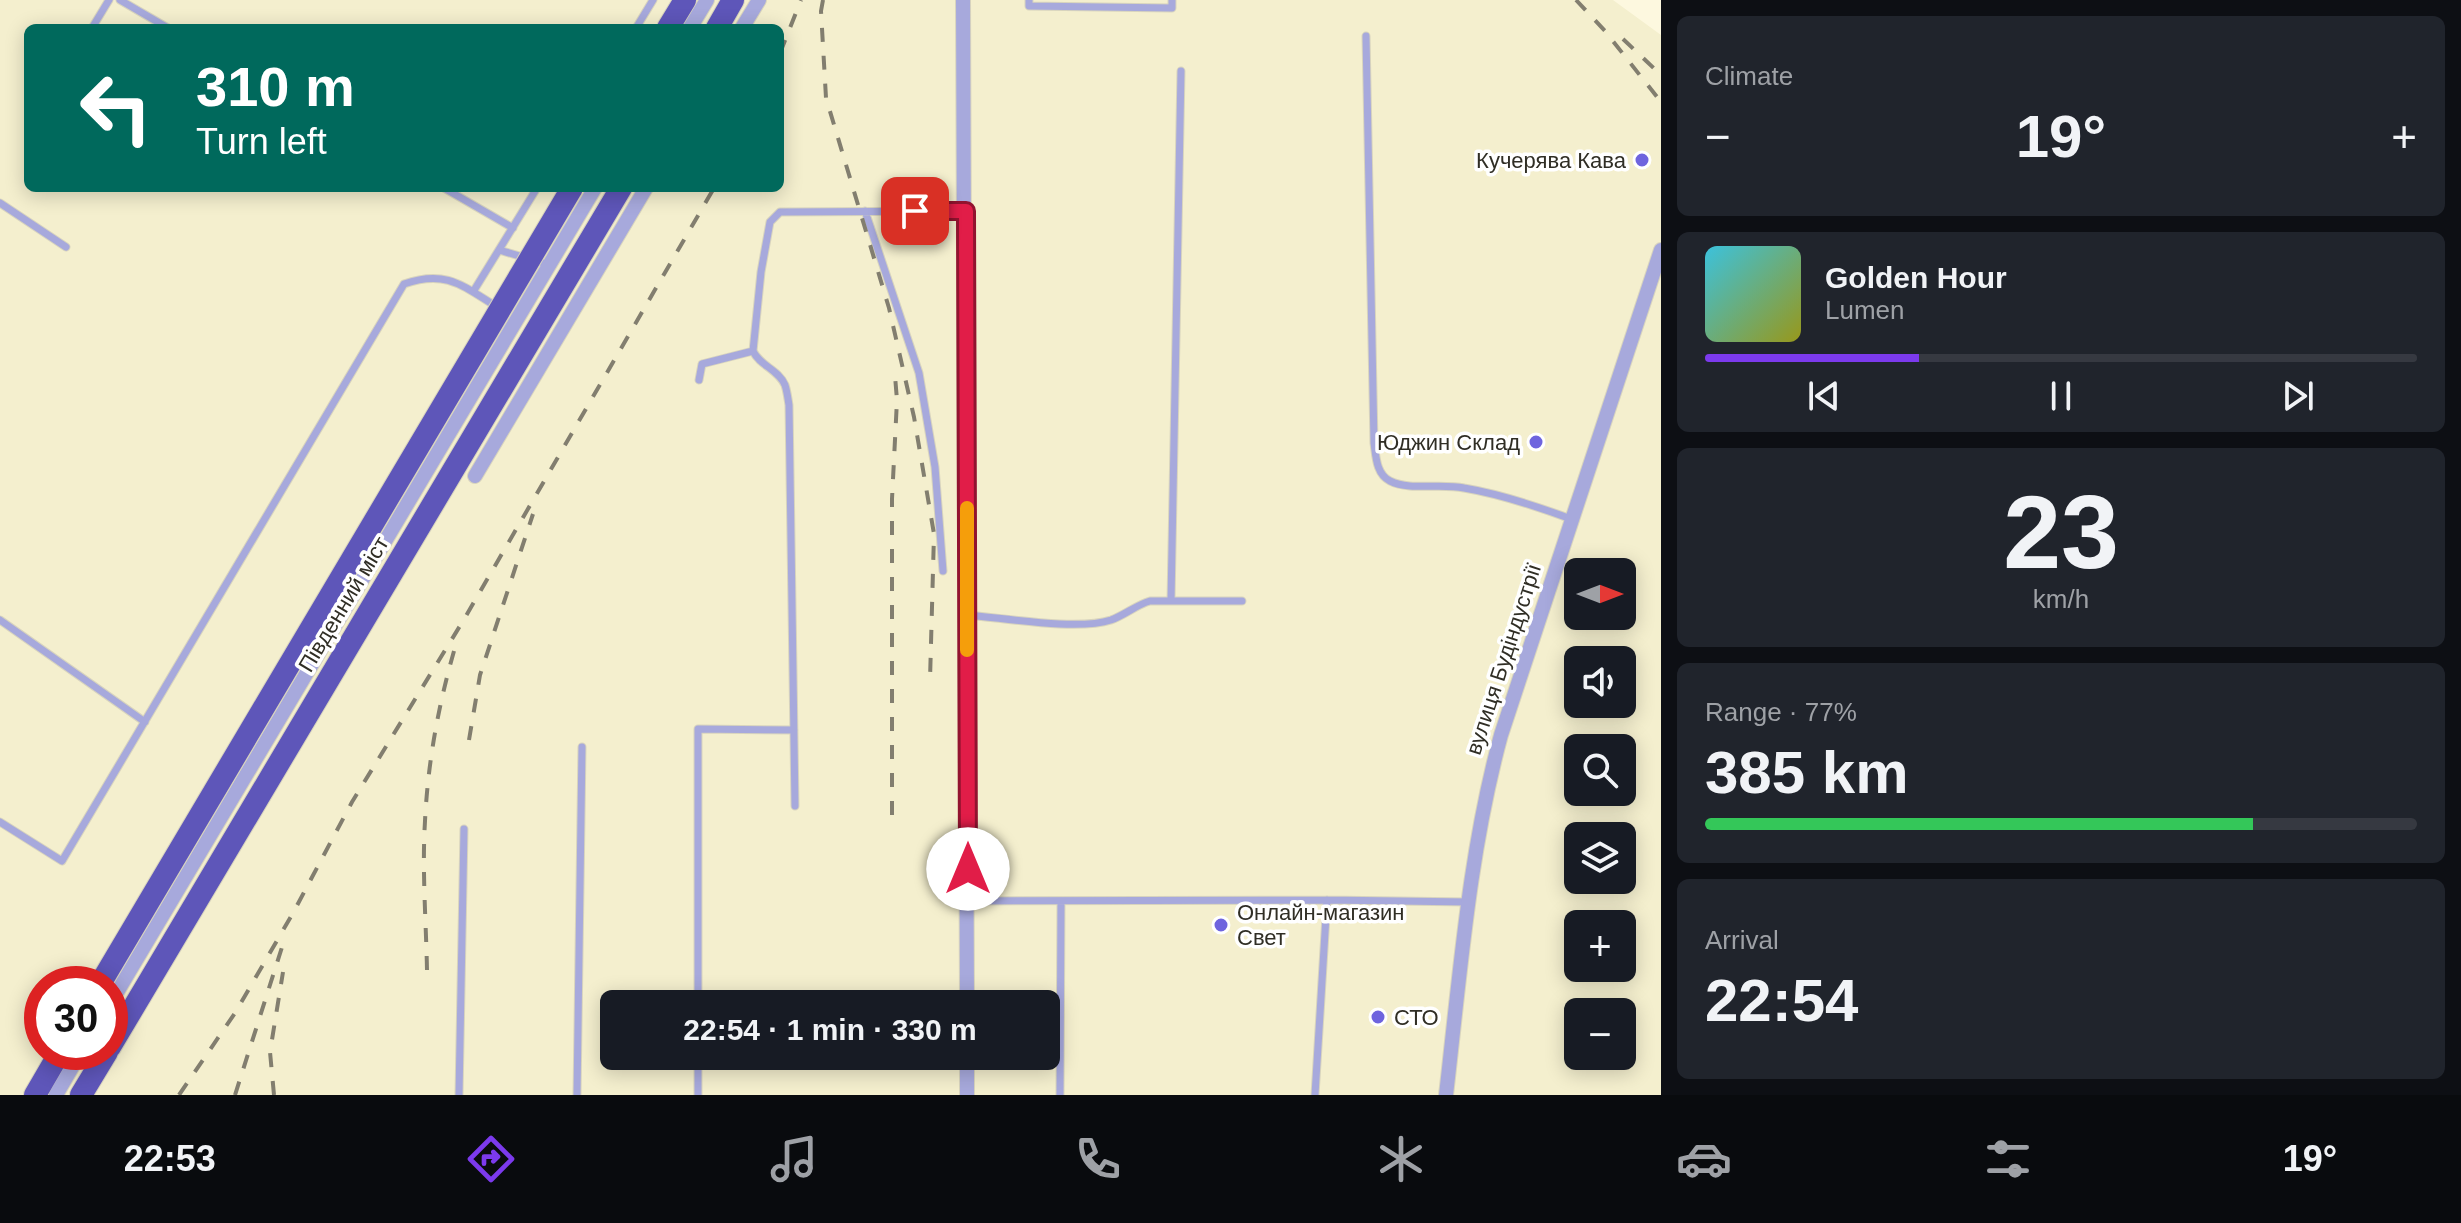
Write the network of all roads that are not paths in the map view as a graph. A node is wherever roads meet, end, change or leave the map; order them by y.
1 (109, 0) edge
2 (120, 0) edge
3 (653, 0) edge
4 (685, 0) edge
5 (707, 0) edge
6 (733, 0) edge
7 (759, 0) edge
8 (963, 0) edge
9 (1029, 0) edge
10 (1172, 0) edge
11 (94, 24) edge
12 (161, 24) edge
13 (638, 24) edge
14 (670, 24) edge
15 (692, 24) edge
16 (719, 24) edge
17 (744, 24) edge
18 (1366, 36) dead end
19 (1181, 71) dead end
20 (451, 192) edge
21 (535, 192) edge
22 (570, 192) edge
23 (593, 192) edge
24 (619, 192) edge
25 (644, 192) edge
26 (0, 203) edge
27 (865, 211) junction
28 (966, 211) junction
29 (513, 228) junction
30 (66, 247) dead end
31 (499, 250) junction
32 (1661, 250) edge
33 (550, 265) junction
34 (473, 292) junction
35 (518, 319) junction
36 (753, 351) junction
37 (699, 380) dead end
38 (475, 476) dead end
39 (1571, 519) junction
40 (943, 571) dead end
41 (1171, 601) junction
42 (1242, 601) dead end
43 (967, 615) junction
44 (0, 620) edge
45 (145, 722) junction
46 (794, 730) junction
47 (582, 747) dead end
48 (795, 806) dead end
49 (0, 822) edge
50 (464, 829) dead end
51 (1327, 900) junction
52 (968, 901) junction
53 (1061, 901) junction
54 (1469, 902) junction
55 (111, 966) edge
56 (128, 974) edge
57 (698, 990) edge
58 (967, 990) edge
59 (128, 1016) edge
60 (50, 1070) edge
61 (71, 1070) edge
62 (96, 1070) edge
63 (698, 1070) edge
64 (967, 1070) edge
65 (35, 1095) edge
66 (56, 1095) edge
67 (81, 1095) edge
68 (459, 1095) edge
69 (577, 1095) edge
70 (698, 1095) edge
71 (967, 1095) edge
72 (1060, 1095) edge
73 (1315, 1095) edge
74 (1446, 1095) edge

1 - 11 lane
2 - 12 lane
3 - 13 lane
4 - 14 highway
5 - 15 street
6 - 16 highway
7 - 17 street
8 - 28 street
9 - 10 lane
18 - 39 lane
19 - 41 lane
20 - 29 lane
21 - 29 lane
22 - 55 highway, Південний міст, bridge
23 - 33 street
24 - 59 highway, Південний міст
25 - 38 street
26 - 30 lane
27 - 28 lane
27 - 36 lane
27 - 40 lane
28 - 43 street
29 - 31 lane
31 - 33 lane
31 - 34 lane
32 - 39 street, вулиця Будіндустрії
33 - 35 street
34 - 35 lane
34 - 45 lane
35 - 56 street
36 - 37 lane
36 - 46 lane
39 - 54 street, вулиця Будіндустрії
41 - 42 lane
41 - 43 lane
43 - 52 street
44 - 45 lane
45 - 49 lane
46 - 48 lane
46 - 57 lane
47 - 69 lane
50 - 68 lane
51 - 53 lane
51 - 54 lane
51 - 73 lane
52 - 53 lane
52 - 58 street
53 - 72 lane
54 - 74 street, вулиця Будіндустрії
60 - 65 highway
61 - 66 street
62 - 67 highway, Південний міст
63 - 70 lane
64 - 71 street

